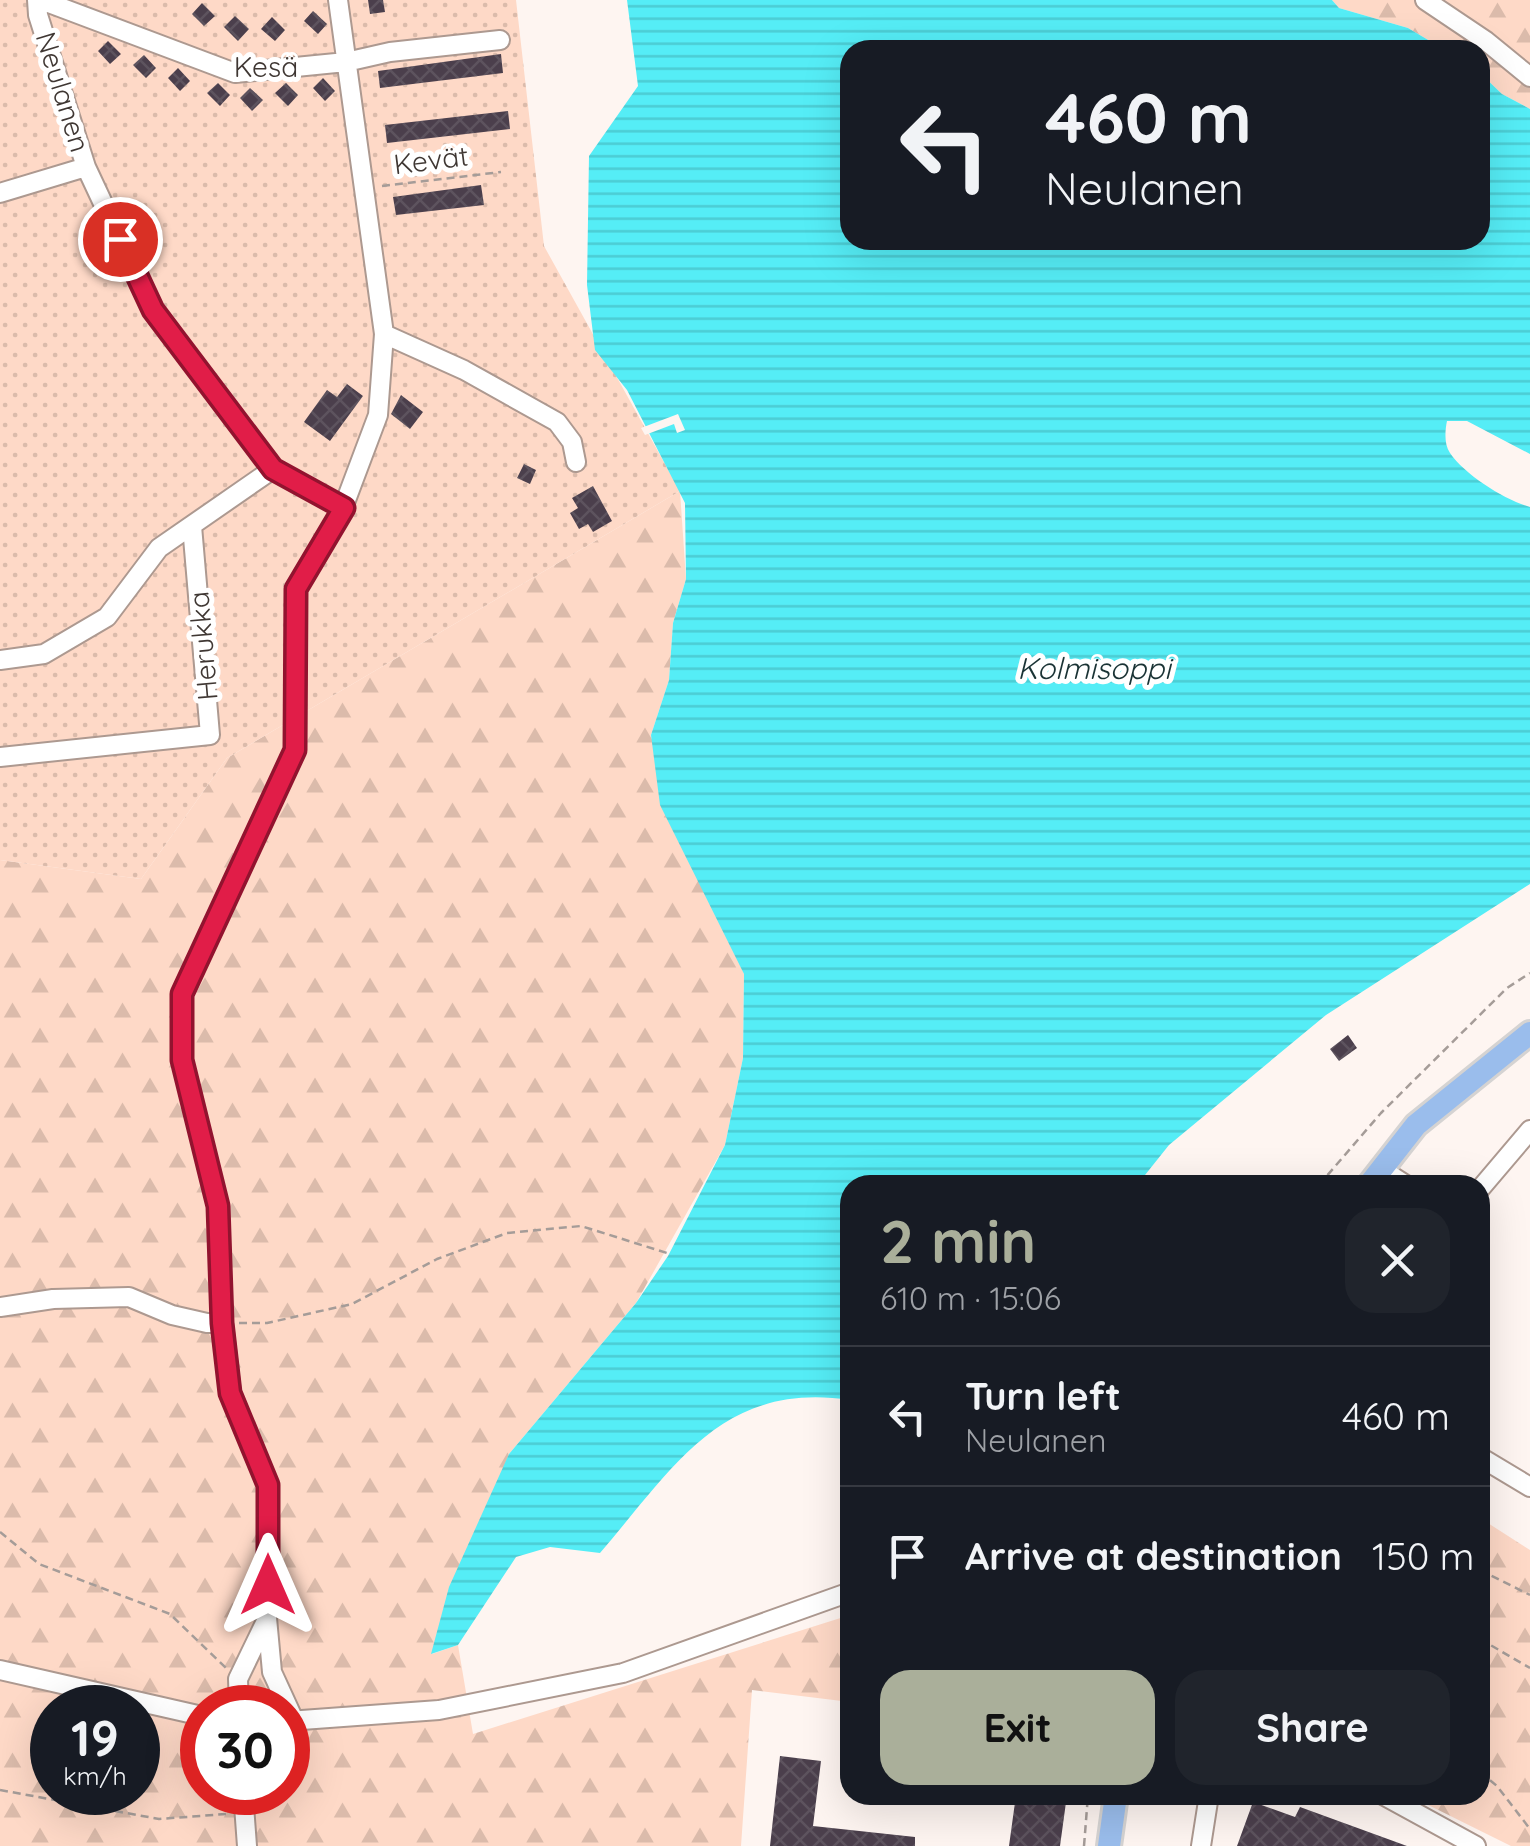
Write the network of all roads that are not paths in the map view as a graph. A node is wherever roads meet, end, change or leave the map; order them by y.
1 (39, 0) edge
2 (338, 0) edge
3 (1425, 0) edge
4 (500, 40) dead end
5 (1486, 40) edge
6 (1490, 43) edge
7 (346, 62) junction
8 (1530, 78) edge
9 (86, 168) junction
10 (0, 193) edge
11 (384, 334) junction
12 (576, 462) dead end
13 (273, 469) junction
14 (344, 508) junction
15 (192, 526) junction
16 (0, 660) edge
17 (0, 756) edge
18 (1530, 1033) edge
19 (1530, 1130) edge
20 (1377, 1175) edge
21 (1490, 1177) edge
22 (0, 1307) edge
23 (222, 1323) junction
24 (1490, 1463) edge
25 (1530, 1486) edge
26 (840, 1596) edge
27 (268, 1618) junction
28 (0, 1670) edge
29 (238, 1685) edge
30 (277, 1685) edge
31 (180, 1711) edge
32 (310, 1719) edge
33 (1115, 1805) edge
34 (1208, 1805) edge
35 (1400, 1805) edge
36 (244, 1815) edge
37 (248, 1846) edge
38 (1109, 1846) edge
39 (1201, 1846) edge
40 (1476, 1846) edge

1 - 7 street, Kesä
1 - 9 street, Neulanen
2 - 7 street
3 - 5 street
4 - 7 street, Kesä
6 - 8 street
7 - 11 street
9 - 10 street
9 - 13 street, Neulanen
11 - 12 street
11 - 14 street
13 - 14 street, Neulanen
13 - 15 street
14 - 23 street
15 - 16 street
15 - 17 street, Herukka
18 - 20 main road
19 - 21 street
22 - 23 street
23 - 27 street
24 - 25 street
26 - 32 street
27 - 29 street
27 - 30 street
28 - 31 street
33 - 38 main road
34 - 39 street
35 - 40 street
36 - 37 street

